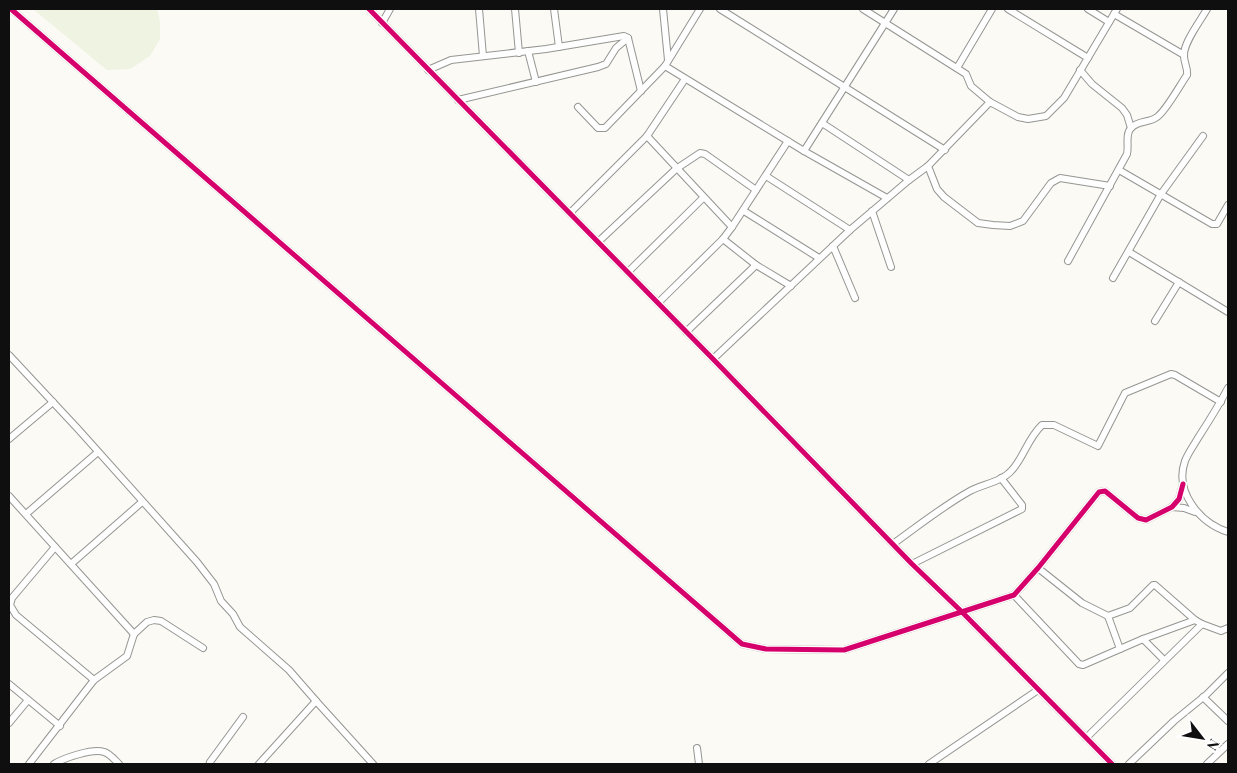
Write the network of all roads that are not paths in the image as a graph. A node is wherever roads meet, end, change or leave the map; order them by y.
1 (11, 9) edge
2 (369, 9) edge
3 (390, 9) edge
4 (479, 9) edge
5 (515, 9) edge
6 (554, 9) edge
7 (663, 9) edge
8 (700, 9) edge
9 (720, 9) edge
10 (864, 9) edge
11 (894, 9) edge
12 (992, 9) edge
13 (1008, 9) edge
14 (1088, 9) edge
15 (1207, 9) edge
16 (1116, 10) edge
17 (376, 12) edge
18 (1109, 22) junction
19 (382, 23) junction
20 (886, 23) junction
21 (628, 38) junction
22 (559, 47) junction
23 (528, 51) junction
24 (519, 53) junction
25 (1184, 55) junction
26 (483, 56) junction
27 (1088, 58) junction
28 (666, 63) junction
29 (957, 68) junction
30 (428, 70) junction
31 (1080, 70) junction
32 (685, 79) junction
33 (536, 82) junction
34 (846, 87) junction
35 (641, 91) junction
36 (458, 100) junction
37 (990, 102) junction
38 (578, 107) dead end
39 (822, 124) junction
40 (1131, 128) junction
41 (647, 136) junction
42 (1203, 136) dead end
43 (788, 141) junction
44 (945, 150) junction
45 (804, 151) junction
46 (928, 166) junction
47 (676, 169) junction
48 (1119, 170) junction
49 (766, 176) junction
50 (909, 180) junction
51 (1110, 186) junction
52 (756, 190) junction
53 (1161, 194) junction
54 (703, 198) junction
55 (887, 198) junction
56 (1228, 205) edge
57 (744, 211) junction
58 (872, 211) junction
59 (570, 213) junction
60 (732, 227) junction
61 (850, 230) junction
62 (722, 239) junction
63 (598, 242) junction
64 (833, 246) junction
65 (1129, 252) junction
66 (820, 258) junction
67 (1068, 261) dead end
68 (756, 266) junction
69 (891, 267) dead end
70 (628, 272) junction
71 (1113, 278) dead end
72 (1178, 282) junction
73 (791, 286) junction
74 (856, 298) dead end
75 (658, 303) junction
76 (1228, 312) edge
77 (1155, 321) dead end
78 (686, 332) junction
79 (9, 355) edge
80 (713, 359) junction
81 (1228, 388) edge
82 (53, 402) junction
83 (1221, 402) junction
84 (9, 439) edge
85 (98, 452) junction
86 (1001, 478) junction
87 (1183, 484) junction
88 (9, 496) edge
89 (142, 502) junction
90 (1172, 507) junction
91 (1196, 512) junction
92 (26, 514) junction
93 (1228, 532) edge
94 (893, 544) junction
95 (55, 547) junction
96 (72, 564) junction
97 (912, 564) junction
98 (1038, 568) junction
99 (1014, 596) junction
100 (962, 612) junction
101 (1108, 616) junction
102 (1196, 620) junction
103 (1202, 624) junction
104 (1228, 628) edge
105 (134, 634) junction
106 (1143, 639) junction
107 (203, 648) dead end
108 (1120, 649) junction
109 (1164, 660) junction
110 (1228, 673) edge
111 (94, 680) junction
112 (9, 684) edge
113 (1038, 690) junction
114 (1203, 698) junction
115 (28, 700) junction
116 (316, 701) junction
117 (243, 717) dead end
118 (1228, 721) edge
119 (9, 723) edge
120 (60, 726) junction
121 (1086, 738) junction
122 (1228, 744) edge
123 (697, 748) dead end
124 (210, 763) edge
125 (29, 764) edge
126 (54, 764) edge
127 (119, 764) edge
128 (259, 764) edge
129 (372, 764) edge
130 (699, 764) edge
131 (929, 764) edge
132 (1112, 764) edge
133 (1129, 764) edge
134 (1207, 764) edge

1 - 100 street
2 - 17 street
3 - 19 street
4 - 26 street
5 - 24 street
6 - 22 street
7 - 28 street
8 - 28 street
9 - 34 street
10 - 20 street
11 - 20 street
12 - 29 street
13 - 27 street
14 - 18 street
15 - 25 street
16 - 18 street
16 - 25 street
17 - 19 street
18 - 27 street
19 - 30 street
20 - 29 street
20 - 34 street
21 - 22 street
21 - 33 street
21 - 35 street
22 - 23 street
23 - 24 street
23 - 33 street
24 - 26 street
25 - 40 street
26 - 30 street
27 - 31 street
28 - 32 street
28 - 35 street
29 - 37 street
30 - 36 street
31 - 37 street
31 - 40 street
32 - 41 street
32 - 43 street
33 - 36 street
34 - 39 street
34 - 44 street
35 - 38 street
36 - 59 street
37 - 44 street
39 - 45 street
39 - 50 street
40 - 48 street
41 - 47 street
41 - 59 street
42 - 53 street
43 - 45 street
43 - 49 street
44 - 46 street
45 - 55 street
46 - 50 street
46 - 51 street
47 - 52 street
47 - 54 street
47 - 63 street
48 - 51 street
48 - 53 street
49 - 52 street
49 - 61 street
50 - 55 street
51 - 67 street
52 - 57 street
53 - 56 street
53 - 65 street
54 - 60 street
54 - 70 street
55 - 58 street
57 - 60 street
57 - 66 street
58 - 61 street
58 - 69 street
59 - 63 street
60 - 62 street
61 - 64 street
62 - 68 street
62 - 75 street
63 - 70 street
64 - 66 street
64 - 74 street
65 - 71 street
65 - 72 street
66 - 73 street
68 - 73 street
68 - 78 street
70 - 75 street
72 - 76 street
72 - 77 street
73 - 80 street
75 - 78 street
78 - 80 street
79 - 82 street
80 - 94 street
81 - 83 street
82 - 84 street
82 - 85 street
83 - 86 street
83 - 87 street
85 - 89 street
85 - 92 street
86 - 94 street
86 - 97 street
87 - 90 street
87 - 91 street
88 - 92 street
89 - 96 street
89 - 116 street
90 - 91 street
90 - 98 street
91 - 93 street
92 - 95 street
94 - 97 street
95 - 96 street
95 - 111 street
96 - 105 street
97 - 100 street
98 - 99 street
98 - 101 street
99 - 100 street
99 - 108 street
100 - 113 street
101 - 102 street
101 - 108 street
102 - 103 street
102 - 106 street
103 - 104 street
103 - 109 street
105 - 107 street
105 - 111 street
106 - 108 street
106 - 109 street
109 - 121 street
110 - 114 street
111 - 120 street
112 - 115 street
113 - 121 street
113 - 131 street
114 - 118 street
114 - 133 street
115 - 119 street
115 - 120 street
116 - 128 street
116 - 129 street
117 - 124 street
120 - 125 street
121 - 132 street
122 - 134 street
123 - 130 street
126 - 127 street

